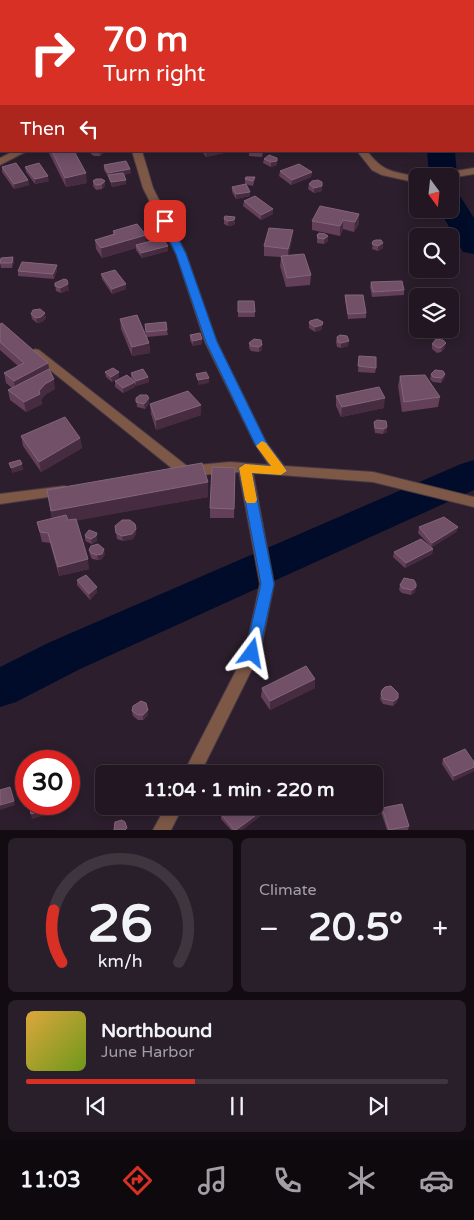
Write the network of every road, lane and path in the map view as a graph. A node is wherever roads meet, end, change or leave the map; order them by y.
1 (20, 152) edge
2 (136, 152) edge
3 (363, 152) edge
4 (0, 162) edge
5 (474, 171) edge
6 (459, 174) edge
7 (409, 178) edge
8 (23, 344) edge
9 (245, 468) junction
10 (184, 471) junction
11 (281, 471) junction
12 (167, 473) edge
13 (80, 488) edge
14 (0, 499) edge
15 (474, 502) edge
16 (196, 765) edge
17 (170, 815) edge
18 (162, 830) edge

1 - 4 street
2 - 11 street
3 - 7 street
5 - 6 street
8 - 10 street
9 - 10 street
9 - 11 street
9 - 16 street
10 - 12 street
11 - 15 street
13 - 14 street
17 - 18 street

